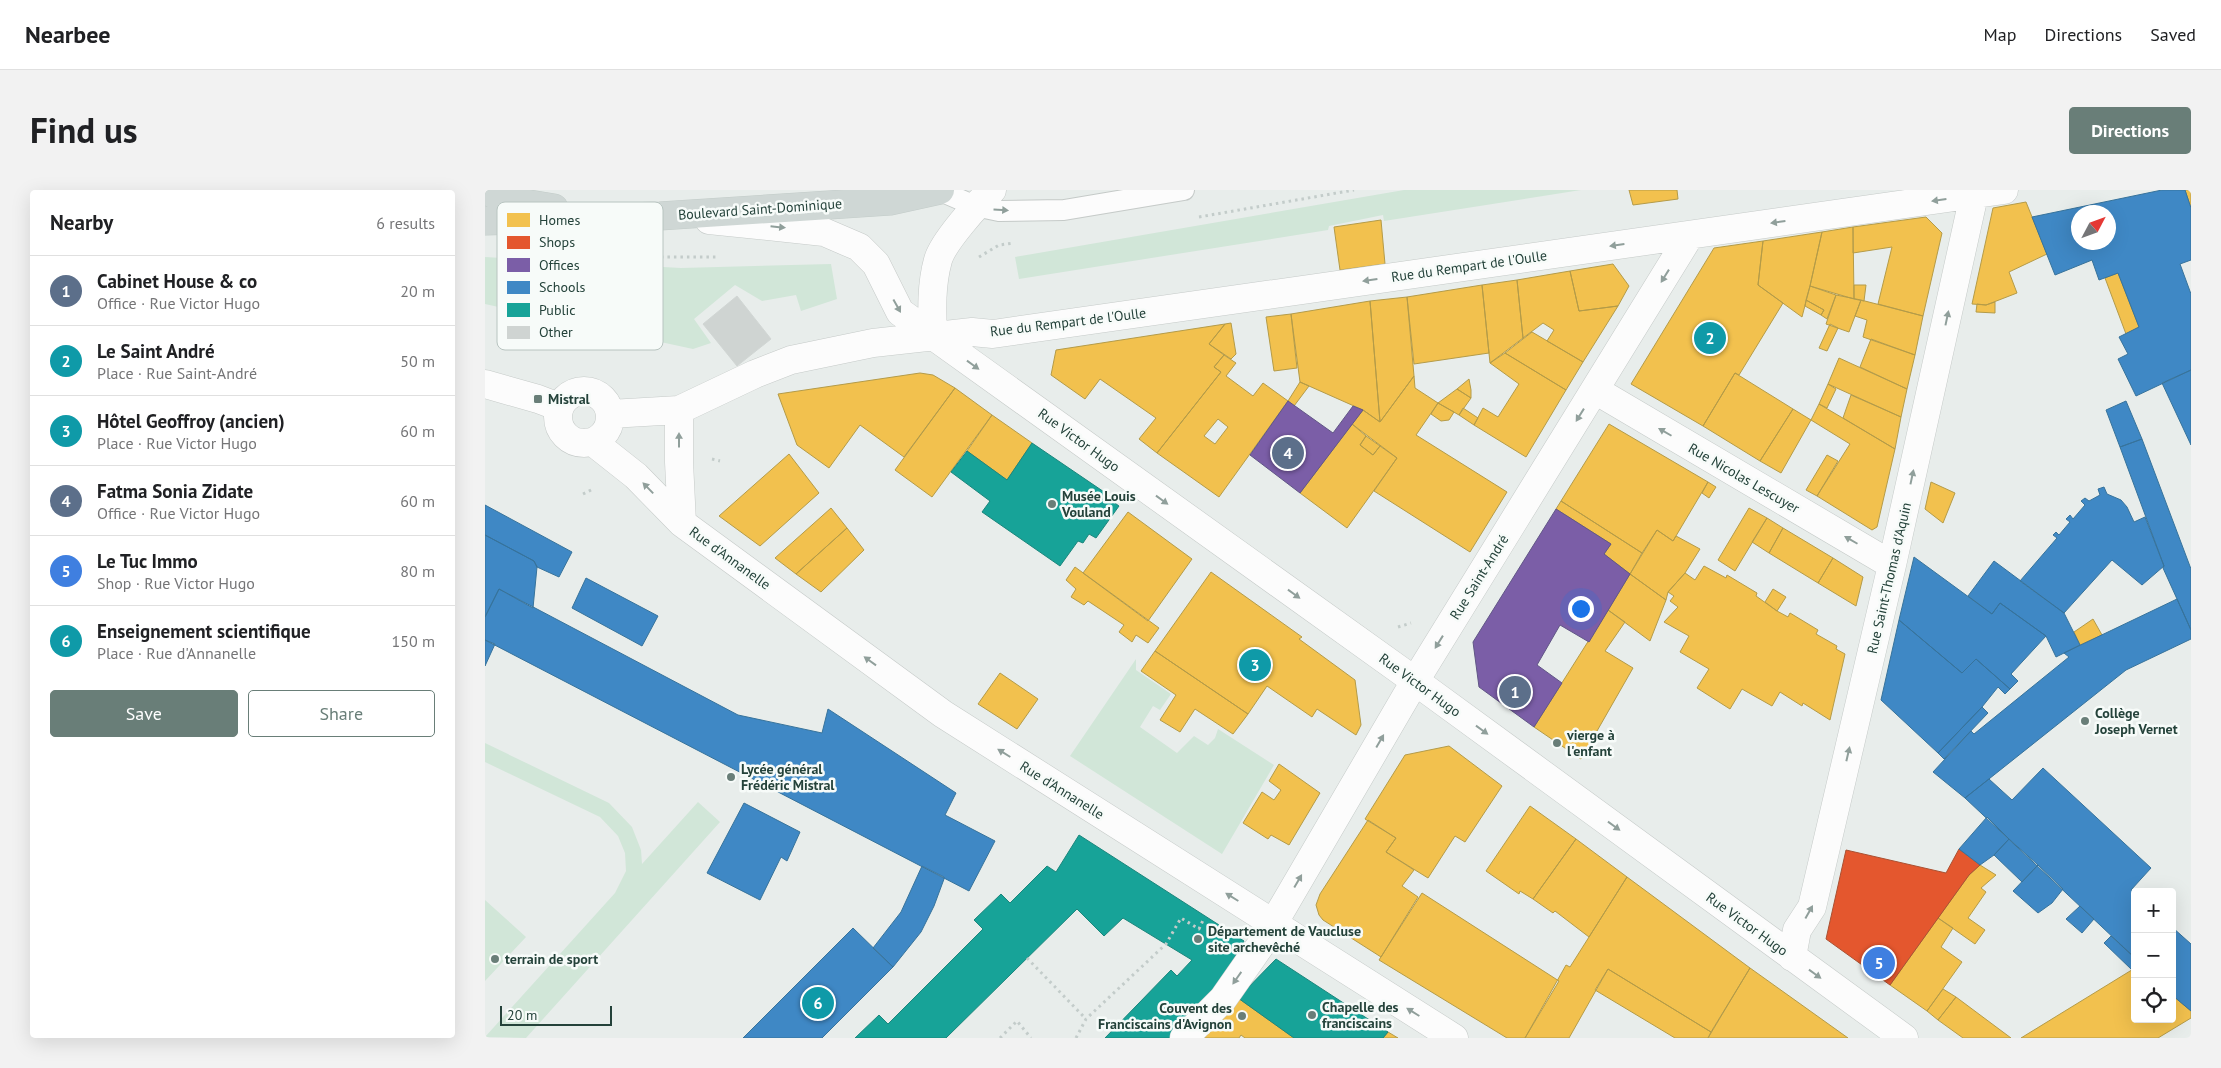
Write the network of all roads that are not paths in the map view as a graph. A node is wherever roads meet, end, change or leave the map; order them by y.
1 (486, 190) edge
2 (939, 190) edge
3 (1184, 190) edge
4 (2004, 190) edge
5 (1974, 195) junction
6 (984, 198) edge
7 (517, 202) edge
8 (663, 216) edge
9 (663, 216) edge
10 (1690, 235) junction
11 (933, 336) junction
12 (485, 384) edge
13 (1595, 390) junction
14 (559, 407) junction
15 (679, 410) junction
16 (610, 414) junction
17 (593, 442) junction
18 (682, 523) junction
19 (1893, 565) junction
20 (1415, 681) junction
21 (1273, 923) junction
22 (1792, 957) junction
23 (1184, 1038) edge
24 (1454, 1038) edge
25 (1904, 1038) edge

1 - 7 main road
2 - 6 lane
2 - 8 main road, Boulevard Saint-Dominique
6 -> 3 lane
4 - 5 street, Rue du Rempart de l'Oulle
5 -> 10 street, Rue du Rempart de l'Oulle
19 -> 5 street, Rue Saint-Thomas d'Aquin
6 - 11 street
9 -> 11 street, Boulevard Saint-Dominique
10 -> 11 street, Rue du Rempart de l'Oulle
10 -> 13 street, Rue Saint-André
11 - 15 street, Rue du Rempart de l'Oulle
11 -> 20 street, Rue Victor Hugo
12 - 14 street
19 -> 13 street, Rue Nicolas Lescuyer
13 -> 20 street, Rue Saint-André
14 - 16 street
14 - 17 street
15 - 16 street
18 -> 15 street, Rue d'Annanelle
16 - 17 street
18 -> 17 street, Rue d'Annanelle
21 -> 18 street, Rue d'Annanelle
22 -> 19 street, Rue Saint-Thomas d'Aquin
21 -> 20 street, Rue Saint-André
20 -> 22 street, Rue Victor Hugo
21 -> 23 street, Rue Saint-André
24 -> 21 street, Rue d'Annanelle
22 -> 25 street, Rue Victor Hugo

